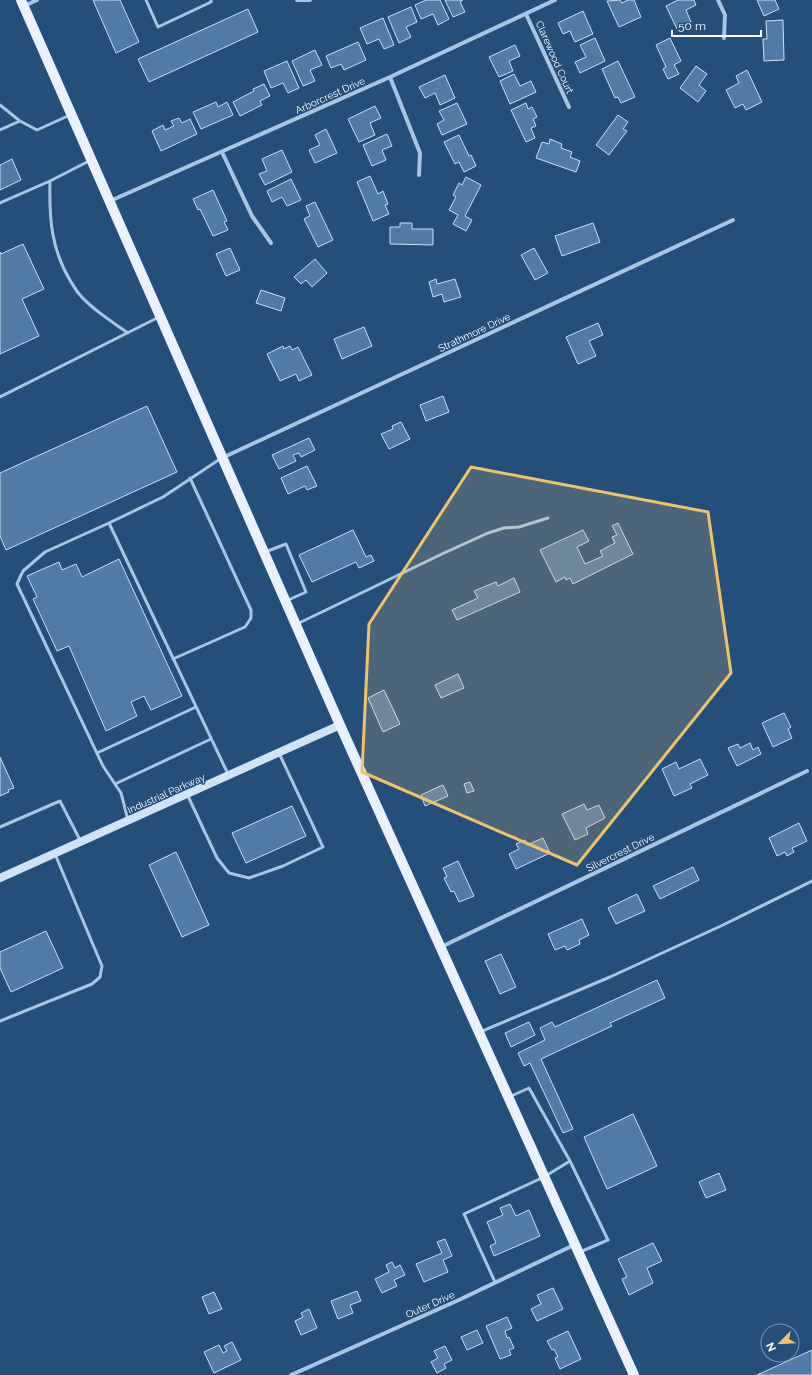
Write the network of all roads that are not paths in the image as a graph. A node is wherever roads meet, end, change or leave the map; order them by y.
1 (37, 0) edge
2 (146, 0) edge
3 (210, 0) edge
4 (297, 0) edge
5 (310, 0) edge
6 (554, 0) edge
7 (718, 0) edge
8 (22, 3) edge
9 (526, 14) junction
10 (724, 38) dead end
11 (390, 77) junction
12 (0, 106) edge
13 (569, 107) dead end
14 (71, 114) junction
15 (20, 121) junction
16 (0, 130) edge
17 (222, 152) junction
18 (92, 160) junction
19 (419, 175) dead end
20 (50, 181) junction
21 (110, 201) junction
22 (0, 204) edge
23 (733, 220) dead end
24 (271, 243) dead end
25 (160, 317) junction
26 (128, 333) junction
27 (0, 397) edge
28 (222, 458) junction
29 (190, 478) junction
30 (548, 518) dead end
31 (109, 523) junction
32 (264, 553) junction
33 (285, 601) junction
34 (296, 625) junction
35 (173, 659) junction
36 (196, 707) junction
37 (340, 725) junction
38 (211, 739) junction
39 (97, 753) junction
40 (278, 753) junction
41 (807, 771) dead end
42 (229, 775) junction
43 (115, 784) junction
44 (187, 794) junction
45 (129, 820) junction
46 (0, 827) edge
47 (81, 842) junction
48 (55, 854) junction
49 (0, 878) edge
50 (812, 881) edge
51 (440, 948) junction
52 (0, 1021) edge
53 (478, 1033) junction
54 (508, 1098) junction
55 (570, 1161) junction
56 (544, 1177) junction
57 (576, 1249) junction
58 (495, 1282) junction
59 (291, 1375) edge
60 (634, 1375) edge

1 - 8 street
2 - 3 lane
4 - 5 street
6 - 9 street, Arborcrest Drive
7 - 10 street
8 - 14 main road
9 - 11 street, Arborcrest Drive
9 - 13 street, Clarewood Court
11 - 17 street, Arborcrest Drive
11 - 19 street
12 - 15 lane
14 - 15 lane
14 - 18 main road
15 - 16 lane
17 - 21 street, Arborcrest Drive
17 - 24 street
18 - 20 lane
18 - 21 main road
20 - 22 lane
20 - 26 lane
21 - 25 main road
23 - 28 street, Strathmore Drive
25 - 26 lane
25 - 28 main road
26 - 27 lane
28 - 29 lane
28 - 32 main road
29 - 31 lane
29 - 35 lane
30 - 34 lane
31 - 35 lane
31 - 39 lane
32 - 33 main road
32 - 33 lane
33 - 34 main road
34 - 37 main road
35 - 36 lane
36 - 38 lane
36 - 39 lane
37 - 40 street, Industrial Parkway
37 - 51 main road
38 - 42 lane
38 - 43 lane
39 - 43 lane
40 - 42 street, Industrial Parkway
40 - 44 lane
41 - 51 street, Silvercrest Drive
42 - 44 street, Industrial Parkway
43 - 45 lane
44 - 45 street, Industrial Parkway
45 - 47 street, Industrial Parkway
46 - 47 lane
47 - 48 street, Industrial Parkway
48 - 49 street, Industrial Parkway
48 - 52 lane
50 - 53 lane
51 - 53 main road
53 - 54 main road
54 - 55 lane
54 - 56 main road
55 - 56 lane
55 - 57 lane
56 - 57 main road
56 - 58 lane
57 - 58 street, Outer Drive
57 - 60 main road
58 - 59 street, Outer Drive

